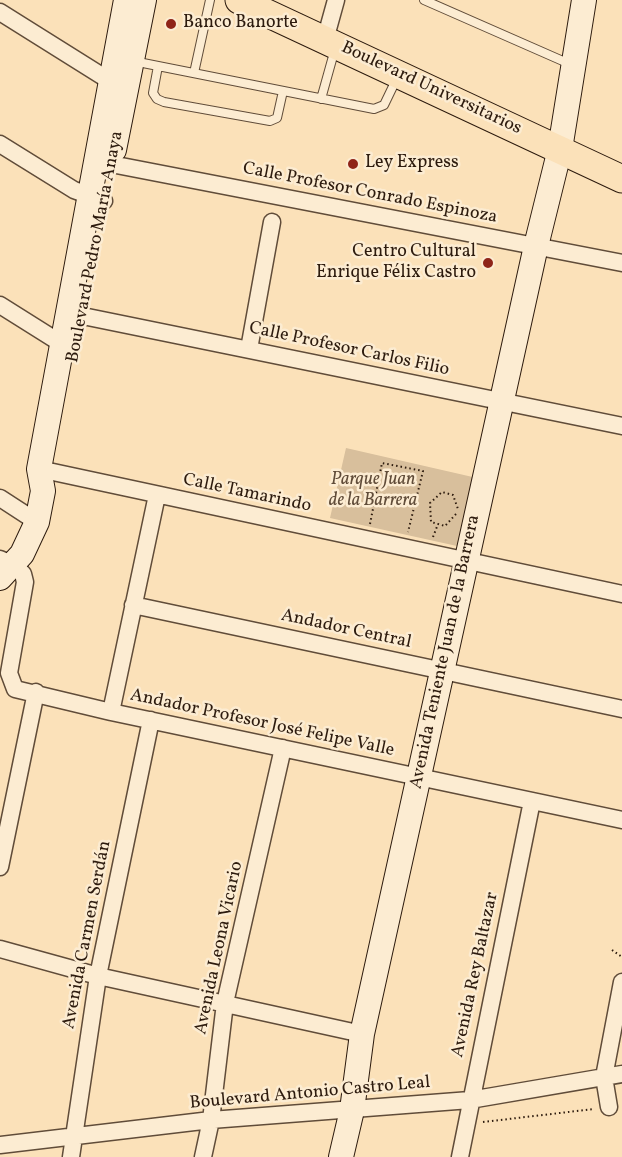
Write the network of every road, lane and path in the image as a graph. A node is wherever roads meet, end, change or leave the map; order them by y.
1 (126, 0) edge
2 (144, 0) edge
3 (210, 0) edge
4 (239, 0) edge
5 (268, 0) edge
6 (336, 0) edge
7 (424, 0) edge
8 (584, 0) edge
9 (0, 12) edge
10 (332, 37) junction
11 (118, 66) junction
12 (158, 66) junction
13 (572, 66) junction
14 (194, 73) junction
15 (398, 75) junction
16 (283, 92) junction
17 (321, 99) junction
18 (0, 144) edge
19 (560, 144) junction
20 (111, 164) junction
21 (622, 168) edge
22 (622, 179) edge
23 (96, 198) junction
24 (272, 222) dead end
25 (536, 246) junction
26 (622, 263) edge
27 (0, 305) edge
28 (75, 315) junction
29 (62, 344) junction
30 (249, 350) junction
31 (502, 401) junction
32 (622, 426) edge
33 (45, 478) junction
34 (158, 495) junction
35 (0, 498) edge
36 (37, 522) junction
37 (362, 522) dead end
38 (370, 524) junction
39 (438, 524) junction
40 (380, 526) dead end
41 (399, 530) dead end
42 (408, 532) junction
43 (417, 534) dead end
44 (425, 536) dead end
45 (433, 537) junction
46 (443, 540) dead end
47 (467, 561) junction
48 (5, 568) edge
49 (622, 594) edge
50 (133, 605) junction
51 (442, 670) junction
52 (36, 692) junction
53 (622, 709) edge
54 (111, 712) junction
55 (151, 720) junction
56 (283, 748) junction
57 (419, 777) junction
58 (532, 801) junction
59 (622, 820) edge
60 (0, 867) edge
61 (0, 949) edge
62 (612, 950) dead end
63 (622, 957) edge
64 (98, 976) junction
65 (622, 982) edge
66 (225, 1003) junction
67 (362, 1034) junction
68 (622, 1074) edge
69 (604, 1077) junction
70 (470, 1100) junction
71 (618, 1108) edge
72 (352, 1110) junction
73 (211, 1120) junction
74 (465, 1124) junction
75 (75, 1138) junction
76 (0, 1145) edge
77 (71, 1157) edge
78 (203, 1157) edge
79 (341, 1157) edge
80 (459, 1157) edge

1 - 11 street, Boulevard Pedro María Anaya
2 - 11 street, Boulevard Pedro María Anaya
3 - 14 lane
4 - 10 main road, Boulevard Universitarios
5 - 10 main road, Boulevard Universitarios
6 - 10 street
7 - 13 lane
8 - 13 street, Avenida Teniente Juan de la Barrera
9 - 11 street
10 - 15 main road, Boulevard Universitarios
10 - 17 lane
10 - 19 main road, Boulevard Universitarios
11 - 12 lane
11 - 20 street, Boulevard Pedro María Anaya
11 - 23 street, Boulevard Pedro María Anaya
12 - 14 lane
12 - 16 lane
13 - 19 street, Avenida Teniente Juan de la Barrera
14 - 16 lane
15 - 17 lane
15 - 19 main road, Boulevard Universitarios
16 - 17 lane
18 - 23 street
19 - 21 main road, Boulevard Universitarios
19 - 22 main road, Boulevard Universitarios
19 - 25 street, Avenida Teniente Juan de la Barrera
20 - 23 street, Boulevard Pedro María Anaya
20 - 25 street, Calle Profesor Conrado Espinoza
23 - 28 street, Boulevard Pedro María Anaya
24 - 30 street
25 - 26 street, Calle Profesor Conrado Espinoza
25 - 31 street, Avenida Teniente Juan de la Barrera
27 - 29 street
28 - 29 street, Boulevard Pedro María Anaya
28 - 30 street, Calle Profesor Carlos Filio
28 - 33 street, Boulevard Pedro María Anaya
29 - 33 street, Boulevard Pedro María Anaya
30 - 31 street, Calle Profesor Carlos Filio
31 - 32 street, Calle Profesor Carlos Filio
31 - 47 street, Avenida Teniente Juan de la Barrera
33 - 34 street, Calle Tamarindo
33 - 36 street, Boulevard Pedro María Anaya
34 - 47 street, Calle Tamarindo
34 - 50 street
35 - 36 street
36 - 48 street, Boulevard Pedro María Anaya
37 - 38 path
38 - 40 path
38 - 42 path
39 - 39 path
39 - 45 path
41 - 42 path
42 - 43 path
44 - 45 path
45 - 46 path
47 - 49 street, Calle Tamarindo
47 - 51 street, Avenida Teniente Juan de la Barrera
48 - 52 street, Boulevard Pedro María Anaya
50 - 51 street, Andador Central
50 - 54 street
51 - 53 street, Andador Central
51 - 57 street, Avenida Teniente Juan de la Barrera
52 - 54 street, Andador Profesor José Felipe Valle
52 - 60 street
54 - 55 street, Andador Profesor José Felipe Valle
55 - 56 street, Andador Profesor José Felipe Valle
55 - 64 street, Avenida Carmen Serdán
56 - 57 street, Andador Profesor José Felipe Valle
56 - 66 street, Avenida Leona Vicario
57 - 58 street, Andador Profesor José Felipe Valle
57 - 67 street, Avenida Teniente Juan de la Barrera
58 - 59 street, Andador Profesor José Felipe Valle
58 - 70 street, Avenida Rey Baltazar
61 - 64 street
62 - 63 path
64 - 66 street
64 - 75 street, Avenida Carmen Serdán
65 - 69 street
66 - 67 street
66 - 73 street, Avenida Leona Vicario
67 - 72 street, Avenida Teniente Juan de la Barrera
68 - 69 street, Boulevard Antonio Castro Leal
69 - 70 street, Boulevard Antonio Castro Leal
69 - 71 street
70 - 72 street, Boulevard Antonio Castro Leal
70 - 74 street, Avenida Rey Baltazar
71 - 74 path
72 - 73 street, Boulevard Antonio Castro Leal
72 - 79 street, Avenida Teniente Juan de la Barrera
73 - 75 street, Boulevard Antonio Castro Leal
73 - 78 street, Avenida Leona Vicario
74 - 80 street, Avenida Rey Baltazar
75 - 76 street, Boulevard Antonio Castro Leal
75 - 77 street, Avenida Carmen Serdán

